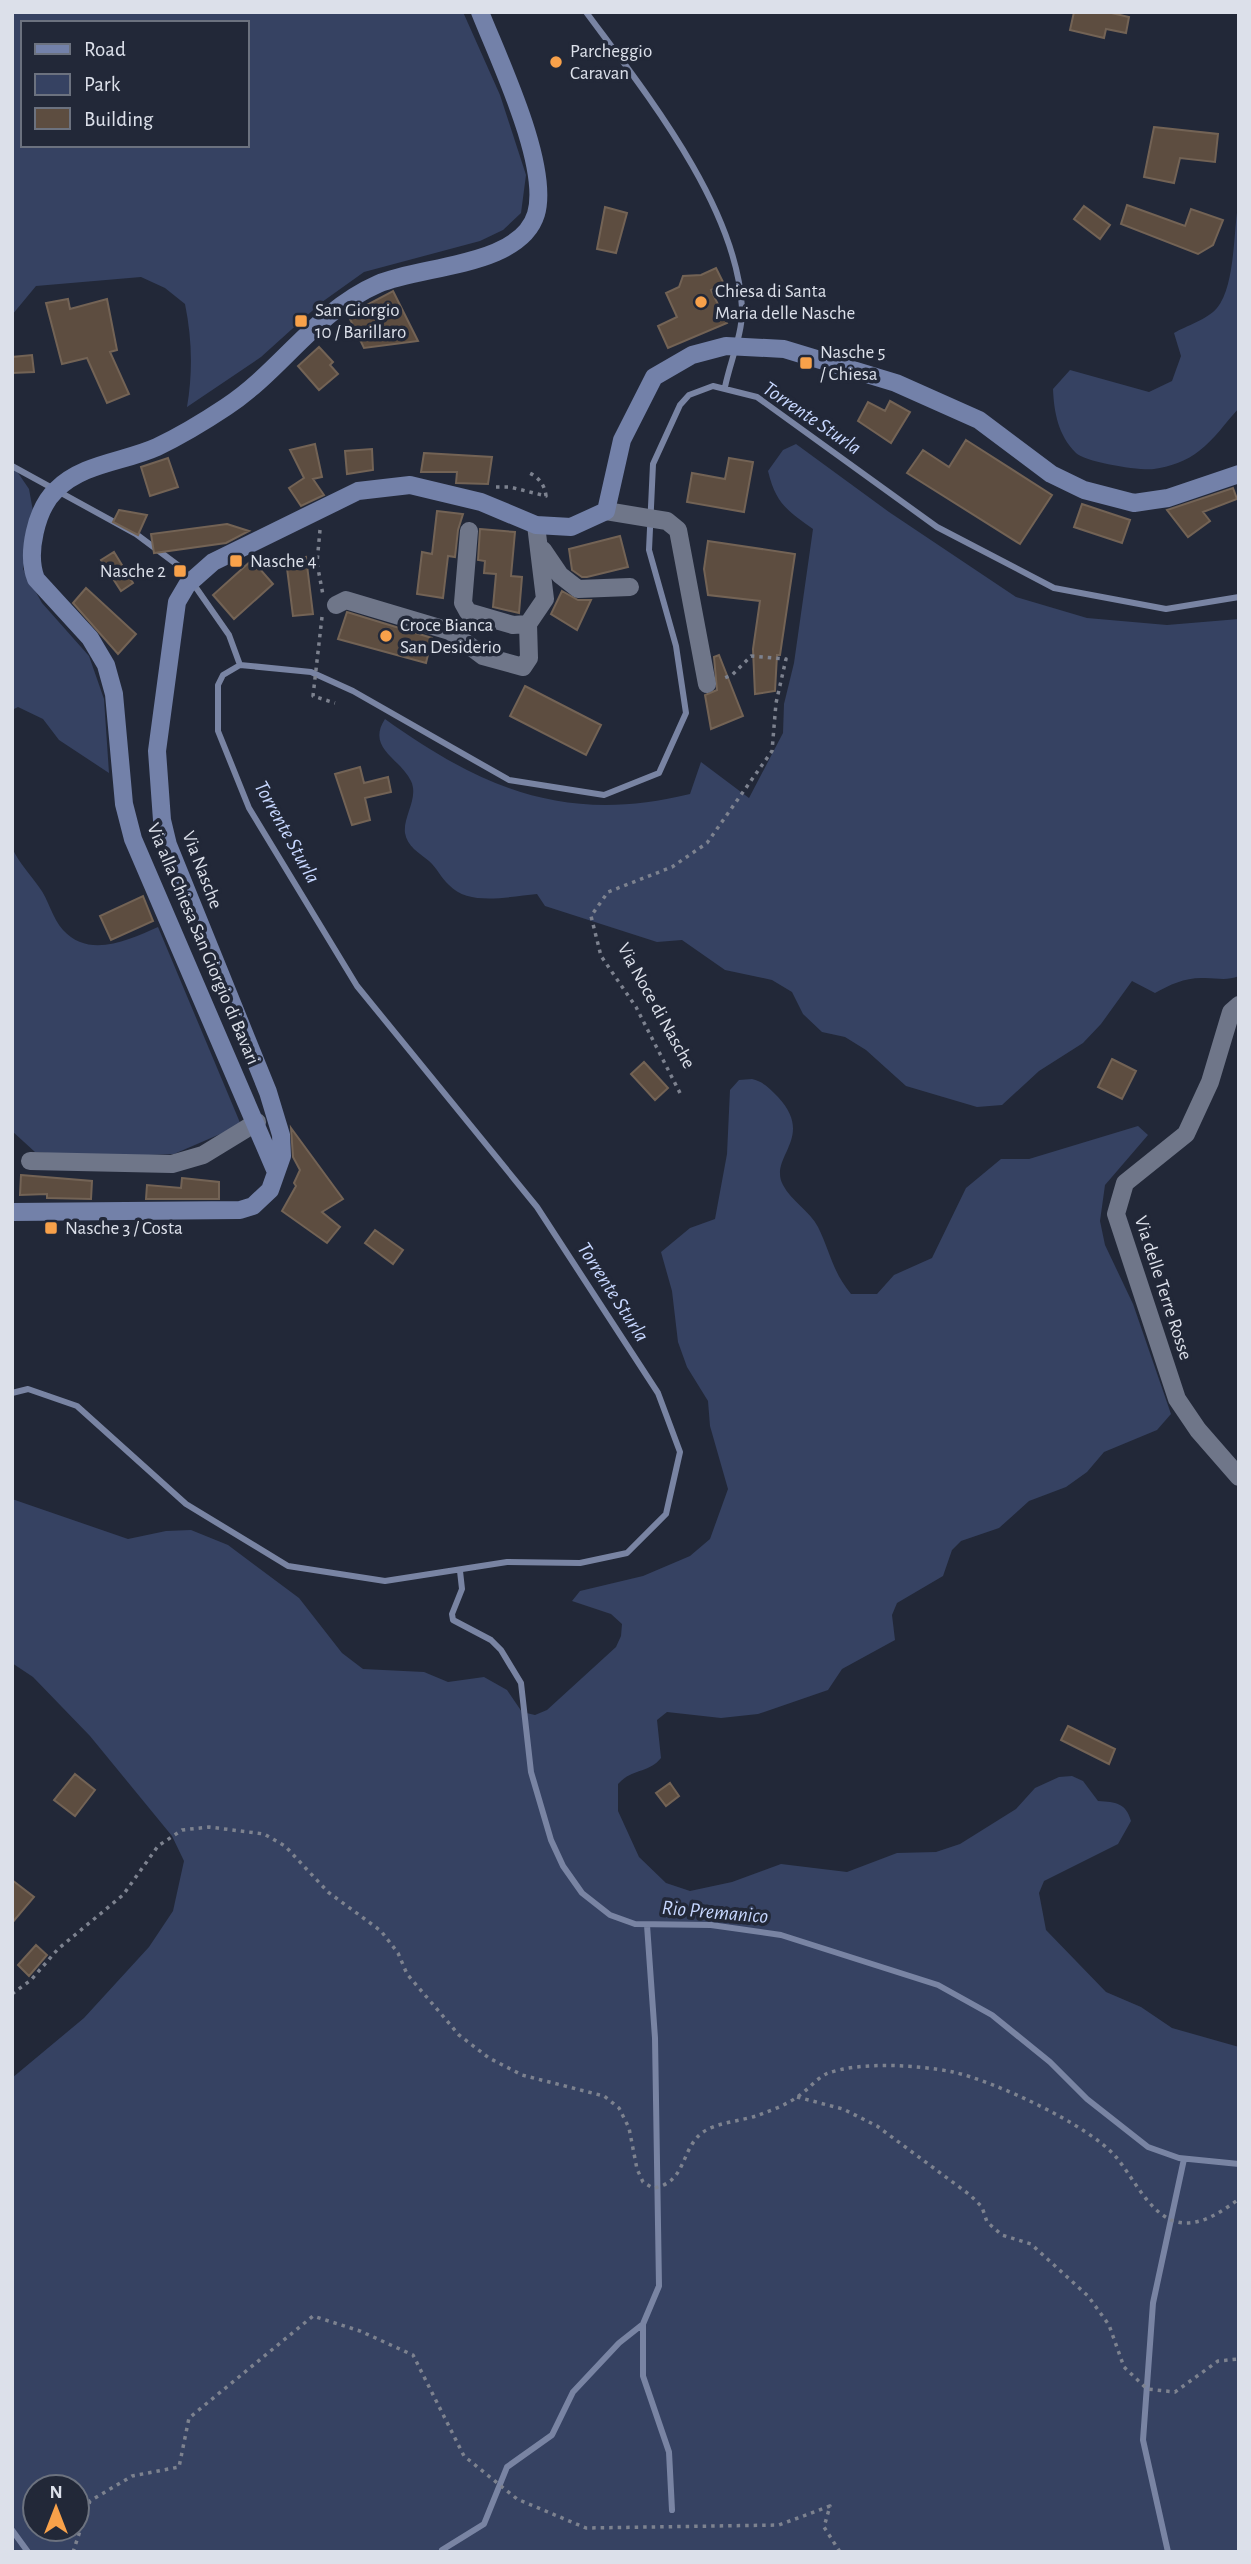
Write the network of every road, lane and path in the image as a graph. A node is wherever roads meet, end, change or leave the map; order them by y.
1 (480, 12) edge
2 (527, 472) dead end
3 (1239, 474) edge
4 (491, 487) dead end
5 (614, 513) junction
6 (305, 515) junction
7 (536, 525) junction
8 (469, 531) dead end
9 (540, 544) junction
10 (630, 587) dead end
11 (327, 603) junction
12 (528, 624) junction
13 (707, 684) joint
14 (335, 703) dead end
15 (1239, 1005) edge
16 (680, 1093) dead end
17 (257, 1122) junction
18 (30, 1161) dead end
19 (276, 1172) junction
20 (12, 1212) edge
21 (1239, 1477) edge
22 (12, 1994) edge
23 (797, 2097) junction
24 (1239, 2199) edge
25 (1239, 2359) edge
26 (73, 2552) edge
27 (840, 2552) edge

1 - 17 street, Via alla Chiesa San Giorgio di Bavari
2 - 4 path
3 - 5 street
5 - 7 street, Via Nasche
5 - 13 street
6 - 7 street, Via Nasche
6 - 11 path
6 - 19 street, Via Nasche
7 - 9 street
8 - 12 street
9 - 10 street
9 - 12 street
11 - 12 street
11 - 14 path
13 - 16 path, Via Noce di Nasche
15 - 21 street, Via delle Terre Rosse
17 - 18 street
17 - 19 street, Via alla Chiesa San Giorgio di Bavari
19 - 20 street, Via Nasche
22 - 23 path
23 - 24 path
23 - 25 path
26 - 27 path

